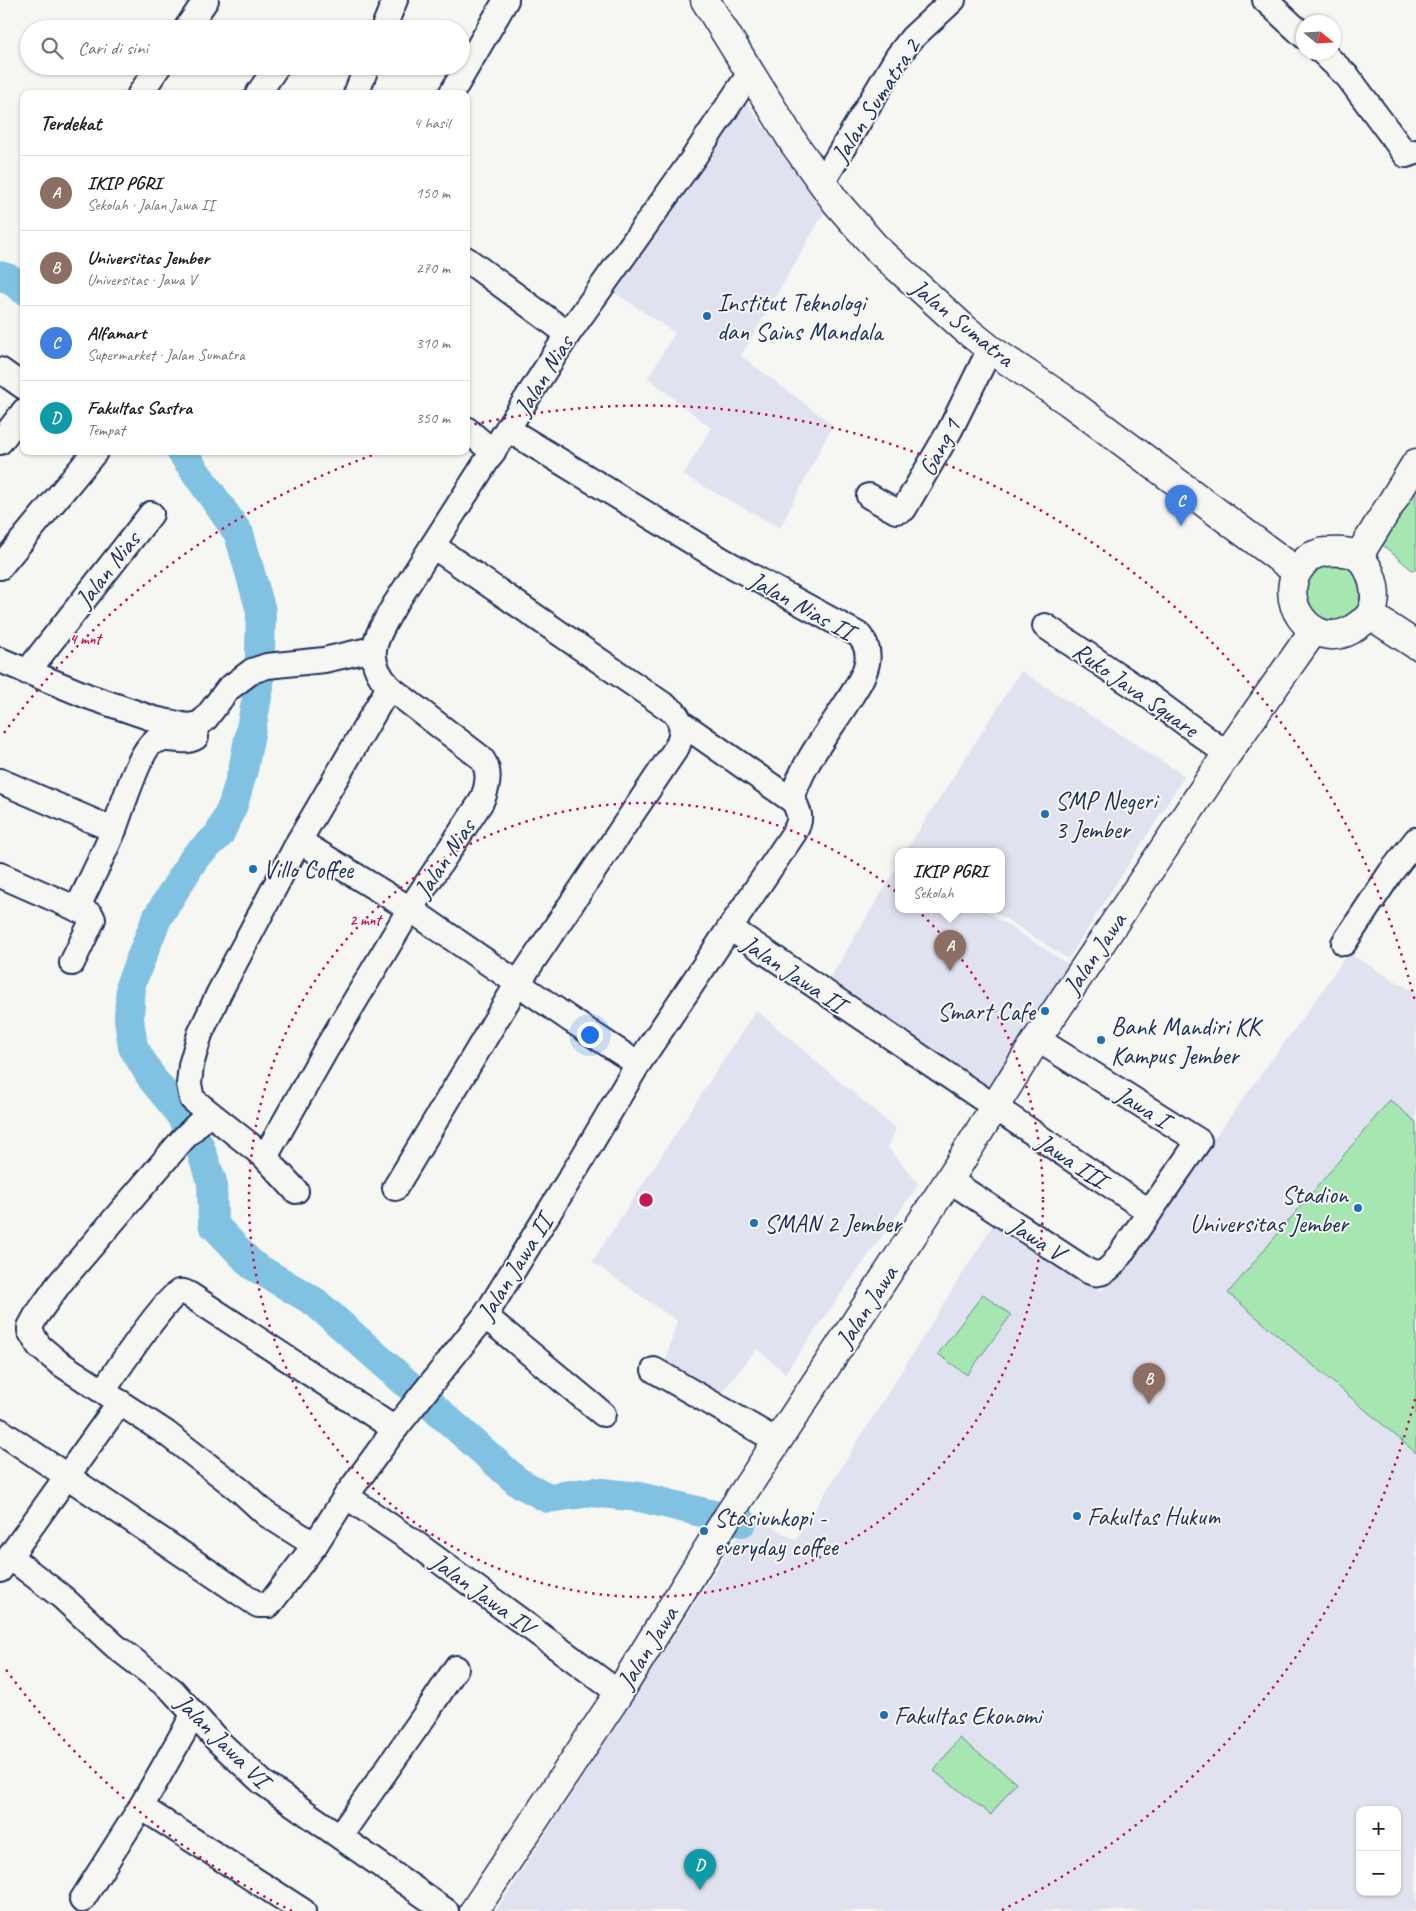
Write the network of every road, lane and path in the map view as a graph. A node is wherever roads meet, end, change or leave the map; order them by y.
1 (206, 0) edge
2 (395, 0) edge
3 (506, 0) edge
4 (705, 0) edge
5 (953, 0) edge
6 (1265, 0) edge
7 (192, 20) edge
8 (387, 20) edge
9 (1296, 29) edge
10 (1330, 60) edge
11 (470, 62) edge
12 (750, 73) junction
13 (153, 75) edge
14 (272, 75) edge
15 (363, 75) edge
16 (462, 75) edge
17 (143, 90) edge
18 (261, 90) edge
19 (358, 90) edge
20 (453, 90) edge
21 (1411, 153) edge
22 (822, 183) junction
23 (470, 262) edge
24 (568, 334) junction
25 (990, 349) junction
26 (0, 370) edge
27 (20, 384) edge
28 (20, 416) edge
29 (508, 430) junction
30 (470, 432) edge
31 (0, 442) edge
32 (493, 452) junction
33 (93, 455) edge
34 (1416, 463) edge
35 (868, 496) dead end
36 (151, 514) dead end
37 (433, 546) junction
38 (1358, 557) junction
39 (0, 567) edge
40 (1296, 571) junction
41 (1370, 615) junction
42 (1045, 626) dead end
43 (1314, 630) junction
44 (1416, 645) edge
45 (373, 649) junction
46 (0, 660) edge
47 (27, 672) junction
48 (389, 687) junction
49 (680, 722) junction
50 (199, 724) junction
51 (1227, 754) junction
52 (0, 781) edge
53 (793, 801) junction
54 (114, 830) junction
55 (1416, 840) edge
56 (299, 841) junction
57 (0, 875) edge
58 (77, 909) junction
59 (410, 909) junction
60 (730, 928) junction
61 (1344, 943) dead end
62 (72, 963) dead end
63 (518, 982) junction
64 (1037, 1039) junction
65 (638, 1064) junction
66 (995, 1107) junction
67 (196, 1126) junction
68 (265, 1158) junction
69 (950, 1180) junction
70 (395, 1188) dead end
71 (296, 1191) dead end
72 (1150, 1212) junction
73 (485, 1316) junction
74 (654, 1370) dead end
75 (111, 1397) junction
76 (603, 1414) dead end
77 (395, 1429) junction
78 (0, 1431) edge
79 (777, 1441) junction
80 (68, 1477) junction
81 (346, 1496) junction
82 (315, 1545) junction
83 (3, 1566) edge
84 (456, 1668) dead end
85 (619, 1692) junction
86 (194, 1714) junction
87 (141, 1807) junction
88 (340, 1836) junction
89 (82, 1900) dead end
90 (303, 1911) edge
91 (446, 1911) edge
92 (474, 1911) edge

1 - 7 street
2 - 8 street
3 - 11 street
4 - 12 main road, Jalan Sumatra
5 - 22 street, Jalan Sumatra 2
6 - 9 street
10 - 21 street
12 - 22 main road, Jalan Sumatra
12 - 24 street, Jalan Nias
13 - 17 street
14 - 18 street
15 - 19 street
16 - 20 street
22 - 25 main road, Jalan Sumatra
23 - 24 street
24 - 29 street, Jalan Nias
25 - 35 street, Gang 1
25 - 40 main road, Jalan Sumatra
26 - 27 street
28 - 31 street
29 - 32 street, Jalan Nias
29 - 53 street, Jalan Nias II
30 - 32 street
32 - 37 street, Jalan Nias
33 - 39 street
34 - 38 main road
36 - 47 street, Jalan Nias
37 - 45 street, Jalan Nias
37 - 49 street
38 - 40 main road
38 - 41 main road
40 - 43 main road
41 - 43 main road
41 - 44 main road
42 - 51 street, Ruko Java Square
43 - 51 main road, Jalan Jawa
45 - 48 street, Jalan Nias
45 - 50 street
46 - 47 street
47 - 50 street
48 - 56 street
48 - 59 street, Jalan Nias
49 - 53 street
49 - 63 street
50 - 54 street
51 - 64 main road, Jalan Jawa
52 - 54 street
53 - 60 street, Jalan Nias II
54 - 58 street
55 - 61 street
56 - 59 street
56 - 67 street
57 - 58 street
58 - 62 street
59 - 63 street
59 - 68 street, Jalan Nias
60 - 65 street, Jalan Jawa II
60 - 66 street, Jalan Jawa II
63 - 65 street
63 - 70 street
64 - 66 main road, Jalan Jawa
64 - 72 street, Jawa I
65 - 73 street, Jalan Jawa II
66 - 69 main road, Jalan Jawa
66 - 72 street, Jawa III
67 - 68 street
67 - 75 street
68 - 71 street
69 - 72 street, Jawa V
69 - 79 main road, Jalan Jawa
73 - 76 street
73 - 77 street, Jalan Jawa II
74 - 79 street
75 - 77 street
75 - 80 street
75 - 82 street
77 - 81 street, Jalan Jawa II
78 - 80 street
79 - 85 main road, Jalan Jawa
80 - 82 street, Jalan Jawa II
80 - 83 street
81 - 82 street, Jalan Jawa II
81 - 85 street, Jalan Jawa IV
83 - 86 street, Jalan Jawa VI
84 - 88 street
85 - 92 main road, Jalan Jawa
86 - 87 street
86 - 88 street, Jalan Jawa VI
87 - 89 street
87 - 90 street
88 - 91 street, Jalan Jawa VI

